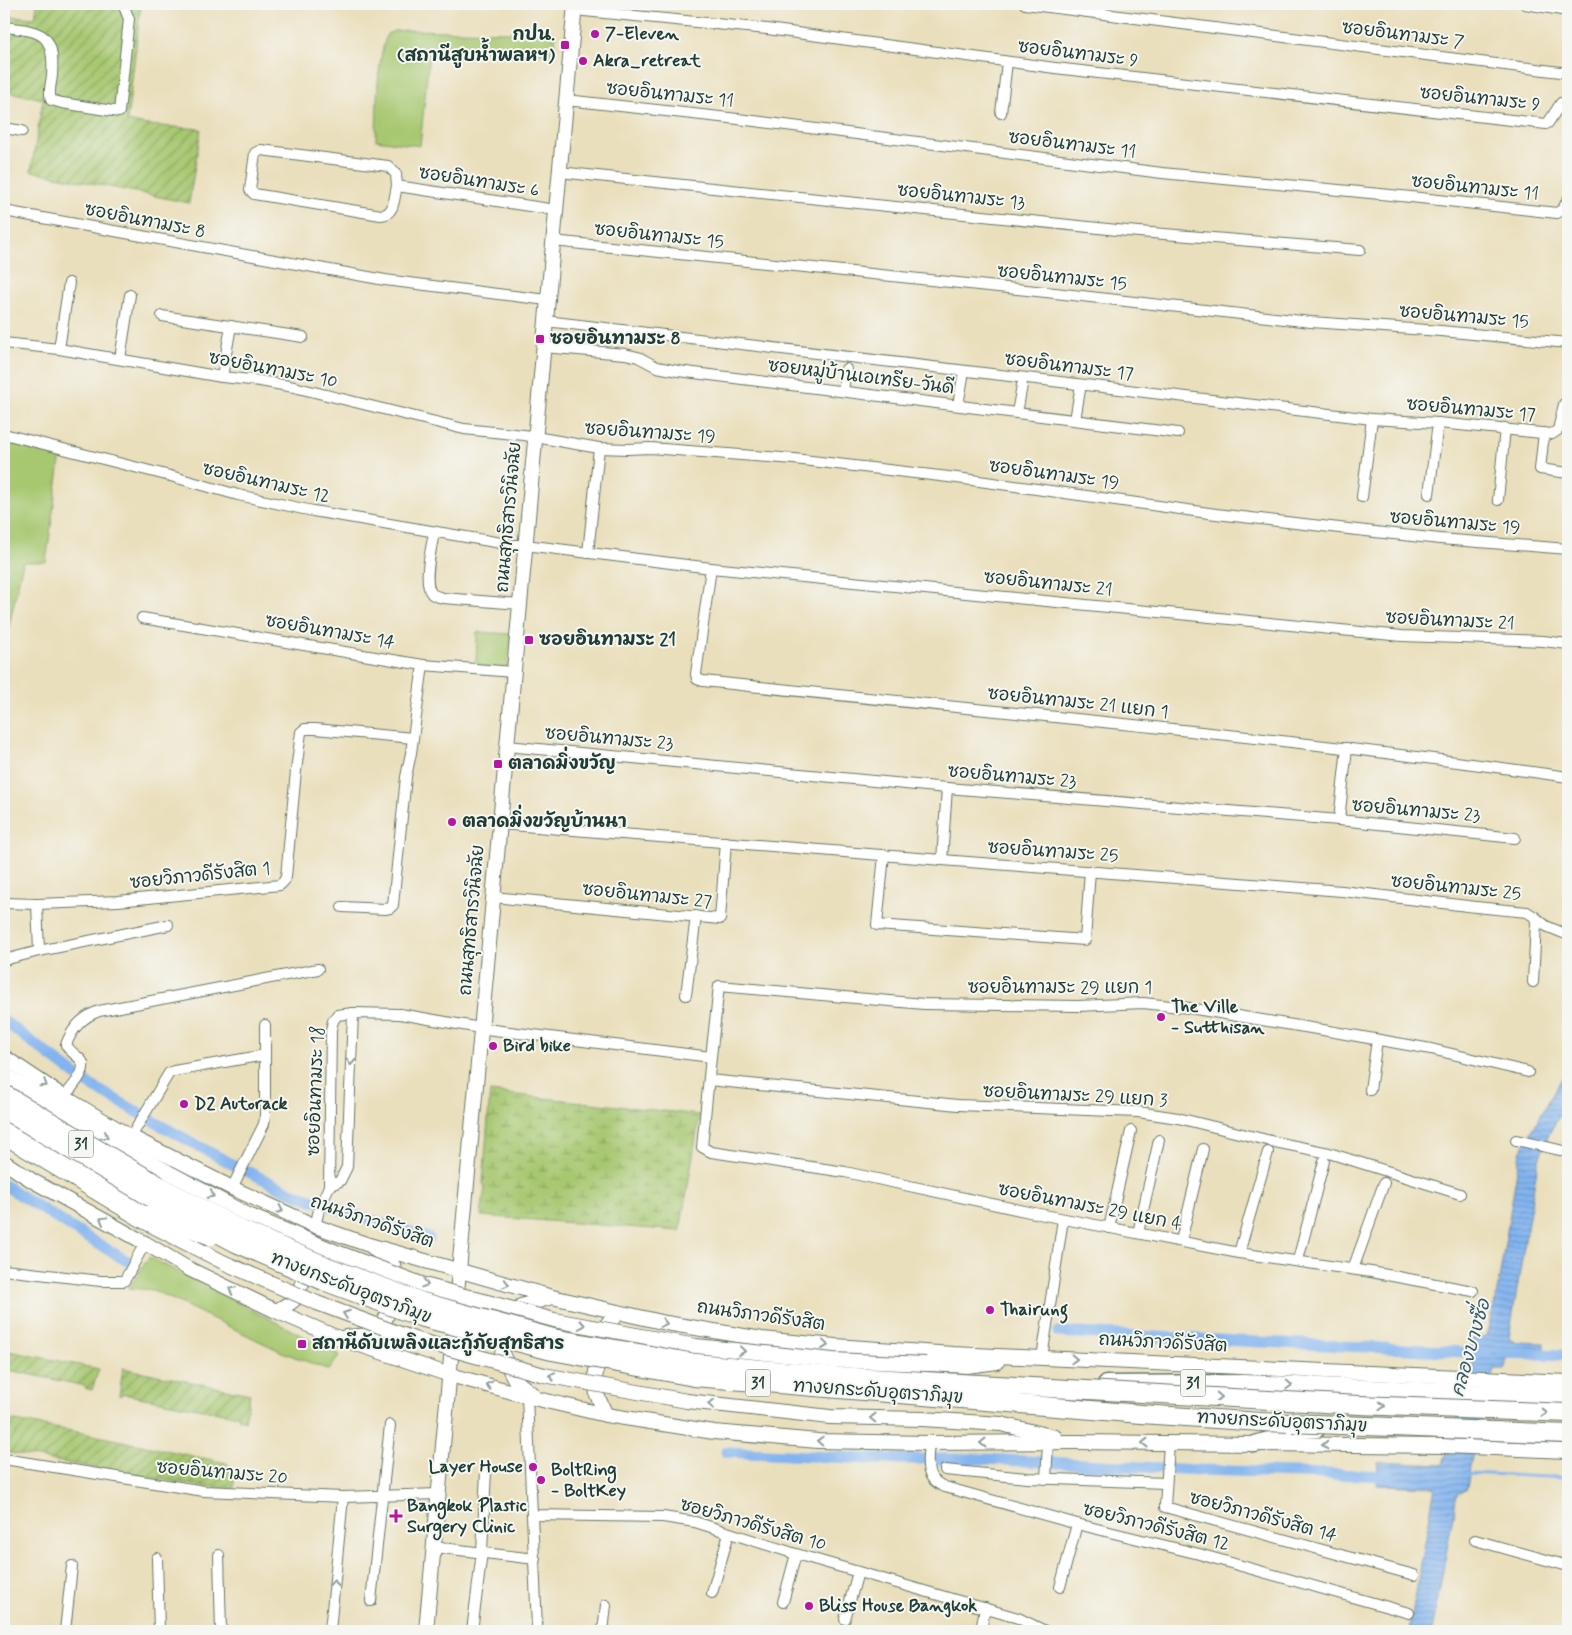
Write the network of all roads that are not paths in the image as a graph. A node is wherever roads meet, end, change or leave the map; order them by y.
1 (123, 4) edge
2 (1025, 4) edge
3 (1525, 4) edge
4 (574, 7) edge
5 (1568, 11) edge
6 (4, 27) edge
7 (1007, 62) junction
8 (1568, 73) edge
9 (566, 100) junction
10 (1568, 102) edge
11 (1002, 113) dead end
12 (4, 128) edge
13 (22, 131) dead end
14 (559, 172) junction
15 (396, 186) junction
16 (1568, 199) edge
17 (556, 210) junction
18 (4, 211) edge
19 (553, 242) junction
20 (1360, 250) dead end
21 (69, 283) dead end
22 (130, 295) dead end
23 (547, 300) junction
24 (162, 316) dead end
25 (546, 321) junction
26 (231, 326) junction
27 (303, 337) dead end
28 (1568, 340) edge
29 (4, 343) edge
30 (543, 347) junction
31 (59, 349) junction
32 (120, 359) junction
33 (846, 369) dead end
34 (222, 376) junction
35 (963, 377) dead end
36 (1022, 385) dead end
37 (1080, 390) dead end
38 (843, 391) junction
39 (1568, 404) edge
40 (958, 405) junction
41 (1017, 412) junction
42 (1372, 419) junction
43 (1075, 420) junction
44 (1438, 423) junction
45 (1505, 428) junction
46 (1178, 433) dead end
47 (1544, 433) junction
48 (4, 434) edge
49 (535, 437) junction
50 (599, 448) junction
51 (1568, 473) edge
52 (1429, 494) dead end
53 (1362, 497) dead end
54 (1498, 500) dead end
55 (434, 532) junction
56 (525, 545) junction
57 (1568, 549) edge
58 (588, 553) junction
59 (711, 568) junction
60 (520, 604) junction
61 (142, 618) dead end
62 (1568, 644) edge
63 (423, 664) junction
64 (514, 672) junction
65 (413, 738) junction
66 (507, 746) junction
67 (1347, 748) junction
68 (1568, 777) edge
69 (947, 788) junction
70 (1339, 820) junction
71 (500, 824) junction
72 (1515, 838) dead end
73 (726, 842) junction
74 (884, 856) junction
75 (942, 860) junction
76 (1090, 871) junction
77 (493, 897) junction
78 (4, 903) edge
79 (37, 904) junction
80 (342, 907) dead end
81 (696, 916) junction
82 (1535, 917) junction
83 (168, 925) dead end
84 (1562, 933) dead end
85 (39, 951) junction
86 (4, 960) edge
87 (318, 969) dead end
88 (1532, 982) dead end
89 (686, 994) dead end
90 (353, 1013) junction
91 (265, 1025) dead end
92 (480, 1028) junction
93 (1377, 1040) junction
94 (265, 1055) junction
95 (4, 1057) edge
96 (711, 1057) junction
97 (1528, 1072) dead end
98 (4, 1074) edge
99 (709, 1080) junction
100 (1370, 1090) dead end
101 (4, 1094) edge
102 (64, 1097) junction
103 (4, 1099) edge
104 (4, 1110) edge
105 (4, 1127) edge
106 (1131, 1131) dead end
107 (4, 1137) edge
108 (131, 1137) junction
109 (1159, 1140) dead end
110 (1520, 1141) dead end
111 (1203, 1149) dead end
112 (1268, 1152) dead end
113 (1568, 1152) edge
114 (1324, 1161) dead end
115 (4, 1162) edge
116 (236, 1182) junction
117 (1384, 1183) dead end
118 (329, 1186) junction
119 (1460, 1194) dead end
120 (146, 1217) junction
121 (1063, 1219) junction
122 (312, 1225) junction
123 (1109, 1228) junction
124 (1138, 1233) junction
125 (1181, 1241) junction
126 (145, 1243) junction
127 (369, 1245) junction
128 (1239, 1253) junction
129 (1298, 1260) junction
130 (1353, 1269) junction
131 (4, 1270) edge
132 (459, 1272) junction
133 (1473, 1291) dead end
134 (552, 1297) junction
135 (276, 1311) junction
136 (619, 1313) junction
137 (336, 1337) junction
138 (1037, 1358) junction
139 (450, 1375) junction
140 (1568, 1382) edge
141 (1462, 1385) junction
142 (1496, 1386) junction
143 (925, 1391) junction
144 (1568, 1396) edge
145 (533, 1398) junction
146 (1568, 1413) edge
147 (606, 1415) junction
148 (1404, 1424) junction
149 (390, 1425) dead end
150 (1568, 1433) edge
151 (1075, 1442) junction
152 (1169, 1443) junction
153 (1255, 1444) junction
154 (928, 1447) junction
155 (1047, 1448) junction
156 (1568, 1451) edge
157 (4, 1459) edge
158 (945, 1470) dead end
159 (486, 1471) dead end
160 (1046, 1479) junction
161 (1166, 1480) junction
162 (439, 1494) junction
163 (383, 1496) junction
164 (343, 1498) junction
165 (532, 1515) junction
166 (1077, 1524) junction
167 (729, 1533) junction
168 (1476, 1540) dead end
169 (434, 1547) junction
170 (482, 1552) junction
171 (796, 1554) junction
172 (219, 1556) dead end
173 (157, 1558) dead end
174 (534, 1559) junction
175 (72, 1566) dead end
176 (1568, 1566) edge
177 (858, 1572) junction
178 (1414, 1575) dead end
179 (1060, 1587) dead end
180 (712, 1593) dead end
181 (371, 1601) dead end
182 (783, 1602) dead end
183 (606, 1605) dead end
184 (985, 1608) junction
185 (1409, 1613) dead end
186 (845, 1619) dead end
187 (65, 1631) edge
188 (159, 1631) edge
189 (222, 1631) edge
190 (330, 1631) edge
191 (426, 1631) edge
192 (472, 1631) edge
193 (539, 1631) edge
194 (603, 1631) edge
195 (981, 1631) edge
196 (1044, 1631) edge

1 - 6 street
2 - 8 street, ซอยอินทามระ 7
3 - 5 street
4 - 7 street, ซอยอินทามระ 9
4 - 9 main road, ถนนสุทธิสารวินิจฉัย
7 - 10 street, ซอยอินทามระ 9
7 - 11 street
9 - 14 main road, ถนนสุทธิสารวินิจฉัย
9 - 16 street, ซอยอินทามระ 11
12 - 13 street
14 - 17 main road, ถนนสุทธิสารวินิจฉัย
14 - 20 street, ซอยอินทามระ 13
15 - 15 street, ซอยอินทามระ 6
15 - 17 street, ซอยอินทามระ 6
17 - 19 main road, ถนนสุทธิสารวินิจฉัย
18 - 23 street, ซอยอินทามระ 8
19 - 23 main road, ถนนสุทธิสารวินิจฉัย
19 - 28 street, ซอยอินทามระ 15
21 - 31 street
22 - 32 street
23 - 25 main road, ถนนสุทธิสารวินิจฉัย
24 - 26 street
25 - 30 main road, ถนนสุทธิสารวินิจฉัย
25 - 42 street, ซอยอินทามระ 17
26 - 27 street
26 - 34 street
29 - 31 street, ซอยอินทามระ 10
30 - 38 street, ซอยหมู่บ้านเอเทรีย-วันดี
30 - 49 main road, ถนนสุทธิสารวินิจฉัย
31 - 32 street, ซอยอินทามระ 10
32 - 34 street, ซอยอินทามระ 10
33 - 38 street
34 - 49 street, ซอยอินทามระ 10
35 - 40 street
36 - 41 street
37 - 43 street
38 - 40 street, ซอยหมู่บ้านเอเทรีย-วันดี
39 - 47 street, ซอยอินทามระ 17
40 - 41 street, ซอยหมู่บ้านเอเทรีย-วันดี
41 - 43 street, ซอยหมู่บ้านเอเทรีย-วันดี
42 - 44 street, ซอยอินทามระ 17
42 - 53 street
43 - 46 street, ซอยหมู่บ้านเอเทรีย-วันดี
44 - 45 street, ซอยอินทามระ 17
44 - 52 street
45 - 47 street, ซอยอินทามระ 17
45 - 54 street
47 - 51 street
48 - 55 street, ซอยอินทามระ 12
49 - 50 street, ซอยอินทามระ 19
49 - 56 main road, ถนนสุทธิสารวินิจฉัย
50 - 57 street, ซอยอินทามระ 19
50 - 58 street
55 - 56 street, ซอยอินทามระ 12
55 - 60 street
56 - 58 street, ซอยอินทามระ 21
56 - 60 main road, ถนนสุทธิสารวินิจฉัย
58 - 59 street, ซอยอินทามระ 21
59 - 62 street, ซอยอินทามระ 21
59 - 67 street, ซอยอินทามระ 21 แยก 1
60 - 64 main road, ถนนสุทธิสารวินิจฉัย
61 - 63 street, ซอยอินทามระ 14
63 - 64 street, ซอยอินทามระ 14
63 - 65 street
64 - 66 main road, ถนนสุทธิสารวินิจฉัย
65 - 79 street, ซอยวิภาวดีรังสิต 1
65 - 80 street
66 - 69 street, ซอยอินทามระ 23
66 - 71 main road, ถนนสุทธิสารวินิจฉัย
67 - 68 street, ซอยอินทามระ 21 แยก 1
67 - 70 street
69 - 70 street, ซอยอินทามระ 23
69 - 75 street
70 - 72 street, ซอยอินทามระ 23
71 - 73 street, ซอยอินทามระ 25
71 - 77 main road, ถนนสุทธิสารวินิจฉัย
73 - 74 street, ซอยอินทามระ 25
73 - 81 street, ซอยอินทามระ 27
74 - 75 street, ซอยอินทามระ 25
74 - 76 street
75 - 76 street, ซอยอินทามระ 25
76 - 82 street, ซอยอินทามระ 25
77 - 81 street, ซอยอินทามระ 27
77 - 92 main road, ถนนสุทธิสารวินิจฉัย
78 - 79 street, ซอยวิภาวดีรังสิต 1
79 - 85 street
81 - 89 street
82 - 84 street
82 - 88 street, ซอยอินทามระ 25
83 - 85 street
85 - 86 street
87 - 102 street
90 - 92 street, ซอยอินทามระ 18
90 -> 118 street, ซอยอินทามระ 18
90 - 118 street, ซอยอินทามระ 18
91 - 94 street
92 - 96 street, ซอยอินทามระ 18
92 - 132 main road, ถนนสุทธิสารวินิจฉัย
93 - 96 street, ซอยอินทามระ 29 แยก 1
93 - 97 street, ซอยอินทามระ 29 แยก 1
93 - 100 street
94 - 108 street
94 - 116 street
95 -> 102 main road, ถนนวิภาวดีรังสิต / 31
96 - 99 street
98 -> 138 main road, 31, bridge
99 - 119 street, ซอยอินทามระ 29 แยก 3
99 - 121 street, ซอยอินทามระ 29 แยก 4
101 -> 146 highway, ทางยกระดับอุตราภิมุข / 31, bridge
102 - 108 main road, ถนนวิภาวดีรังสิต / 31
103 - 143 highway, ถนนวิภาวดีรังสิต / 31, bridge
104 - 150 highway, ทางยกระดับอุตราภิมุข / 31, bridge
105 - 120 highway, ถนนวิภาวดีรังสิต / 31
106 - 123 street
107 - 120 main road, 31
108 - 116 main road, ถนนวิภาวดีรังสิต / 31
109 - 124 street
110 - 113 street
111 - 125 street
112 - 128 street
114 - 129 street
126 -> 115 main road, 31
116 -> 122 main road, ถนนวิภาวดีรังสิต / 31
117 - 130 street
118 - 122 street, ซอยอินทามระ 18
120 - 143 highway, ถนนวิภาวดีรังสิต / 31, bridge
151 -> 120 main road, 31, bridge
121 - 123 street, ซอยอินทามระ 29 แยก 4
121 - 138 street
122 - 127 main road, ถนนวิภาวดีรังสิต / 31
122 - 135 main road
123 - 124 street, ซอยอินทามระ 29 แยก 4
124 - 125 street, ซอยอินทามระ 29 แยก 4
125 - 128 street, ซอยอินทามระ 29 แยก 4
126 - 131 street
135 -> 126 main road, 31
127 - 132 main road, ถนนวิภาวดีรังสิต / 31
127 - 137 main road
128 - 129 street, ซอยอินทามระ 29 แยก 4
129 - 130 street, ซอยอินทามระ 29 แยก 4
130 - 133 street, ซอยอินทามระ 29 แยก 4
132 -> 134 main road, ถนนวิภาวดีรังสิต / 31
132 - 139 main road, ถนนสุทธิสารวินิจฉัย
134 - 136 main road, ถนนวิภาวดีรังสิต / 31
134 - 145 main road
135 - 137 main road, 31
136 -> 138 main road, ถนนวิภาวดีรังสิต / 31
136 - 147 main road
137 - 139 main road, 31
138 -> 141 main road, ถนนวิภาวดีรังสิต / 31
145 -> 139 main road, 31
139 - 162 main road, ถนนสุทธิสารวินิจฉัย
140 - 142 main road, ถนนวิภาวดีรังสิต / 31
141 - 142 highway, ถนนวิภาวดีรังสิต / 31
143 -> 141 highway, ถนนวิภาวดีรังสิต / 31
142 - 144 highway, ถนนวิภาวดีรังสิต / 31
143 - 148 highway, ถนนวิภาวดีรังสิต / 31
145 - 147 main road, 31
145 - 165 street
154 -> 147 main road, 31
148 - 150 highway, ถนนวิภาวดีรังสิต / 31
148 - 153 highway
149 - 163 street
152 -> 151 main road, 31
151 - 155 main road, 31
152 - 153 main road, 31
152 - 161 street, ซอยวิภาวดีรังสิต 14
156 -> 153 main road, 31
155 -> 154 main road, 31
154 - 166 street, ซอยวิภาวดีรังสิต 12
155 - 160 street
157 - 164 street, ซอยอินทามระ 20
158 - 160 street
159 - 170 street
160 - 161 street
161 - 178 street, ซอยวิภาวดีรังสิต 14
162 - 163 street, ซอยอินทามระ 20
162 - 169 main road, ถนนสุทธิสารวินิจฉัย
163 - 164 street, ซอยอินทามระ 20
163 - 181 street
190 -> 164 street
165 - 167 street, ซอยวิภาวดีรังสิต 10
165 - 174 street
166 - 179 street
166 - 185 street, ซอยวิภาวดีรังสิต 12
167 - 171 street, ซอยวิภาวดีรังสิต 10
167 - 180 street
168 - 176 street
169 - 170 street
169 - 191 main road, ถนนสุทธิสารวินิจฉัย
170 - 174 street
170 - 192 street
171 - 177 street, ซอยวิภาวดีรังสิต 10
171 - 182 street
172 - 189 street
173 - 188 street
174 - 193 street
175 - 187 street
177 - 184 street, ซอยวิภาวดีรังสิต 10
177 - 186 street
183 - 194 street
184 - 195 street
184 - 196 street, ซอยวิภาวดีรังสิต 10

